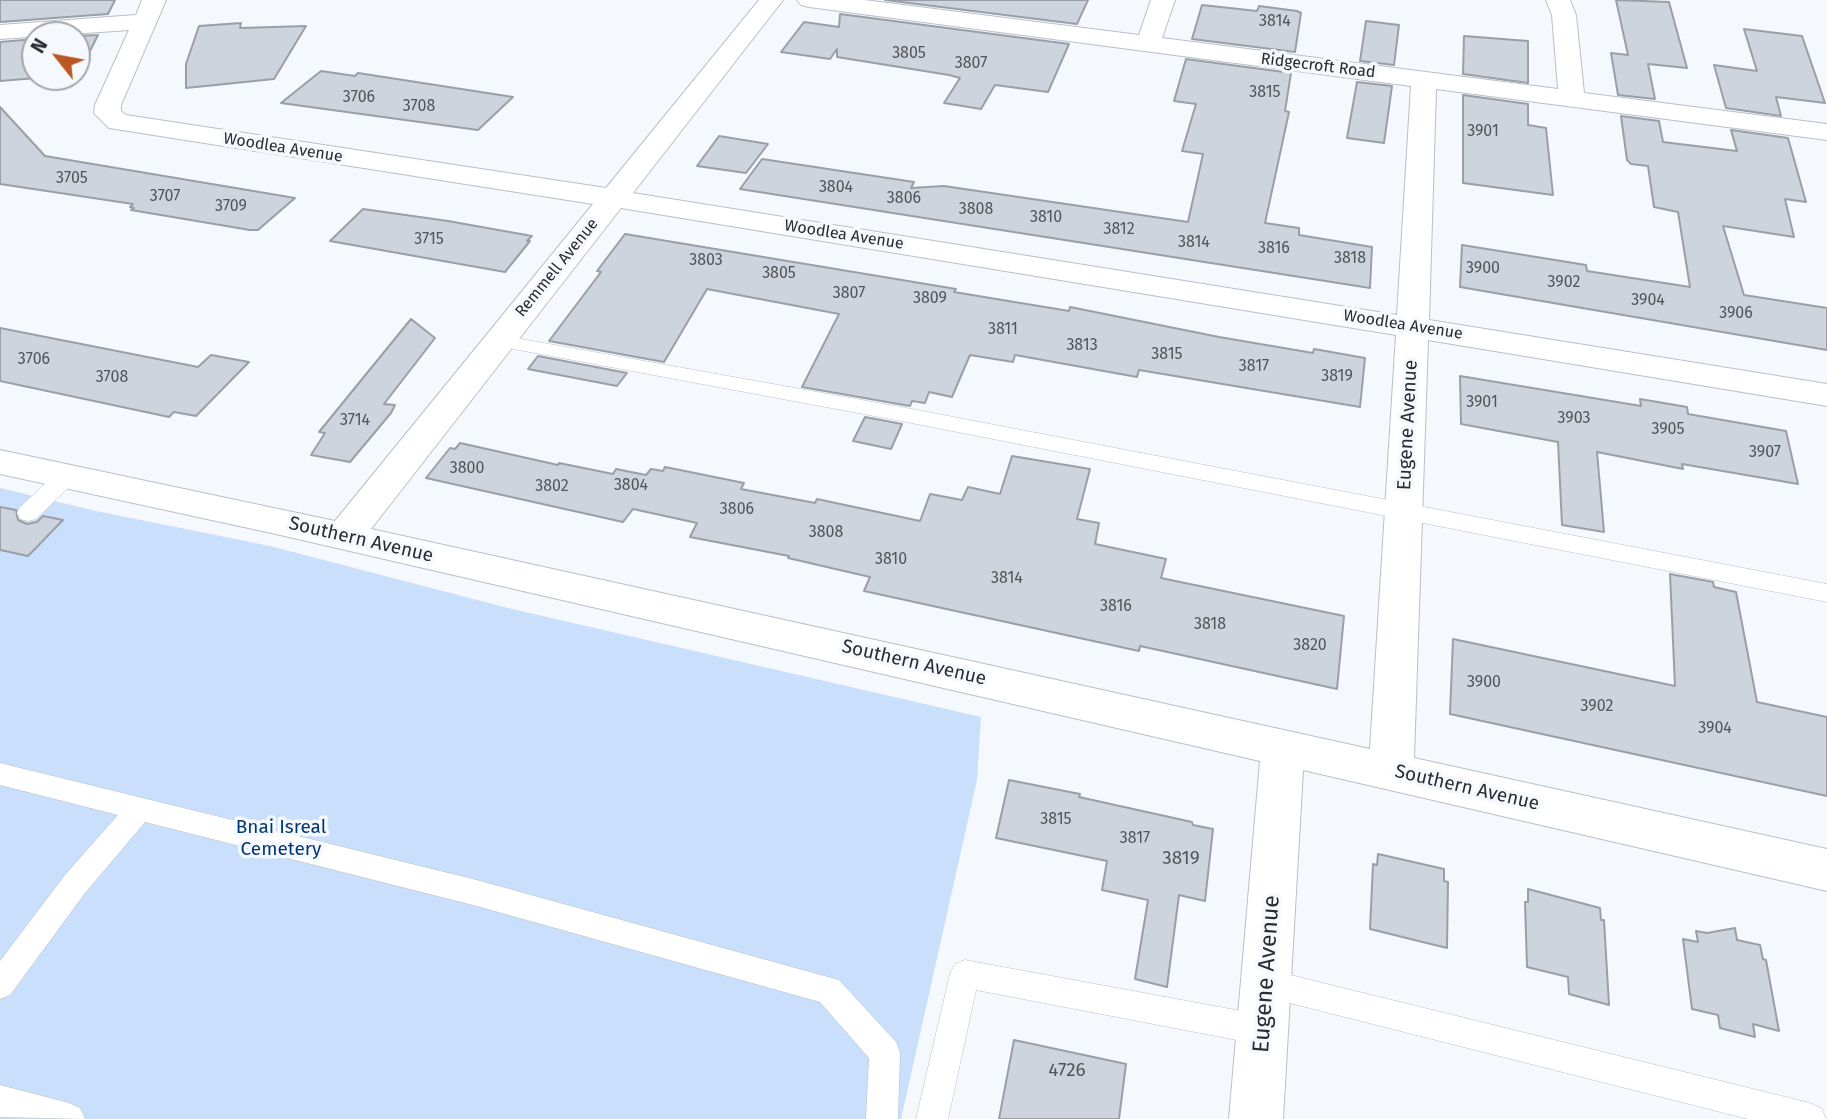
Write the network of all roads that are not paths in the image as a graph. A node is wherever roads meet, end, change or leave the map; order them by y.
1 (771, 0) edge
2 (809, 0) edge
3 (1163, 0) edge
4 (1558, 0) edge
5 (150, 11) edge
6 (0, 33) edge
7 (1147, 44) junction
8 (1424, 80) junction
9 (1572, 99) junction
10 (1827, 132) edge
11 (613, 198) junction
12 (1413, 326) junction
13 (499, 341) junction
14 (1827, 395) edge
15 (0, 462) edge
16 (66, 477) junction
17 (1403, 511) junction
18 (28, 513) dead end
19 (344, 536) junction
20 (1827, 593) edge
21 (1283, 746) junction
22 (1391, 771) junction
23 (0, 774) edge
24 (140, 809) junction
25 (1827, 870) edge
26 (1266, 983) junction
27 (0, 985) edge
28 (1263, 1030) junction
29 (0, 1101) edge
30 (69, 1119) edge
31 (882, 1119) edge
32 (932, 1119) edge
33 (1256, 1119) edge
34 (1810, 1119) edge

1 - 11 street, Remmell Avenue
2 - 7 street, Ridgecroft Road
3 - 7 street
4 - 9 street
5 - 6 street, Woodlea Avenue
5 - 11 street, Woodlea Avenue
7 - 8 street, Ridgecroft Road
8 - 9 street, Ridgecroft Road
8 - 12 street, Eugene Avenue
9 - 10 street, Ridgecroft Road
11 - 12 street, Woodlea Avenue
11 - 13 street, Remmell Avenue
12 - 14 street, Woodlea Avenue
12 - 17 street, Eugene Avenue
13 - 17 lane
13 - 19 street, Remmell Avenue
15 - 16 street, Southern Avenue
16 - 18 lane
16 - 19 street, Southern Avenue
17 - 20 lane
17 - 22 street, Eugene Avenue
19 - 21 street, Southern Avenue
21 - 22 street, Southern Avenue
21 - 26 street, Eugene Avenue
22 - 25 street, Southern Avenue
23 - 24 lane
24 - 27 lane
24 - 31 lane
26 - 28 street, Eugene Avenue
26 - 34 lane
28 - 32 lane
28 - 33 street, Eugene Avenue
29 - 30 lane

